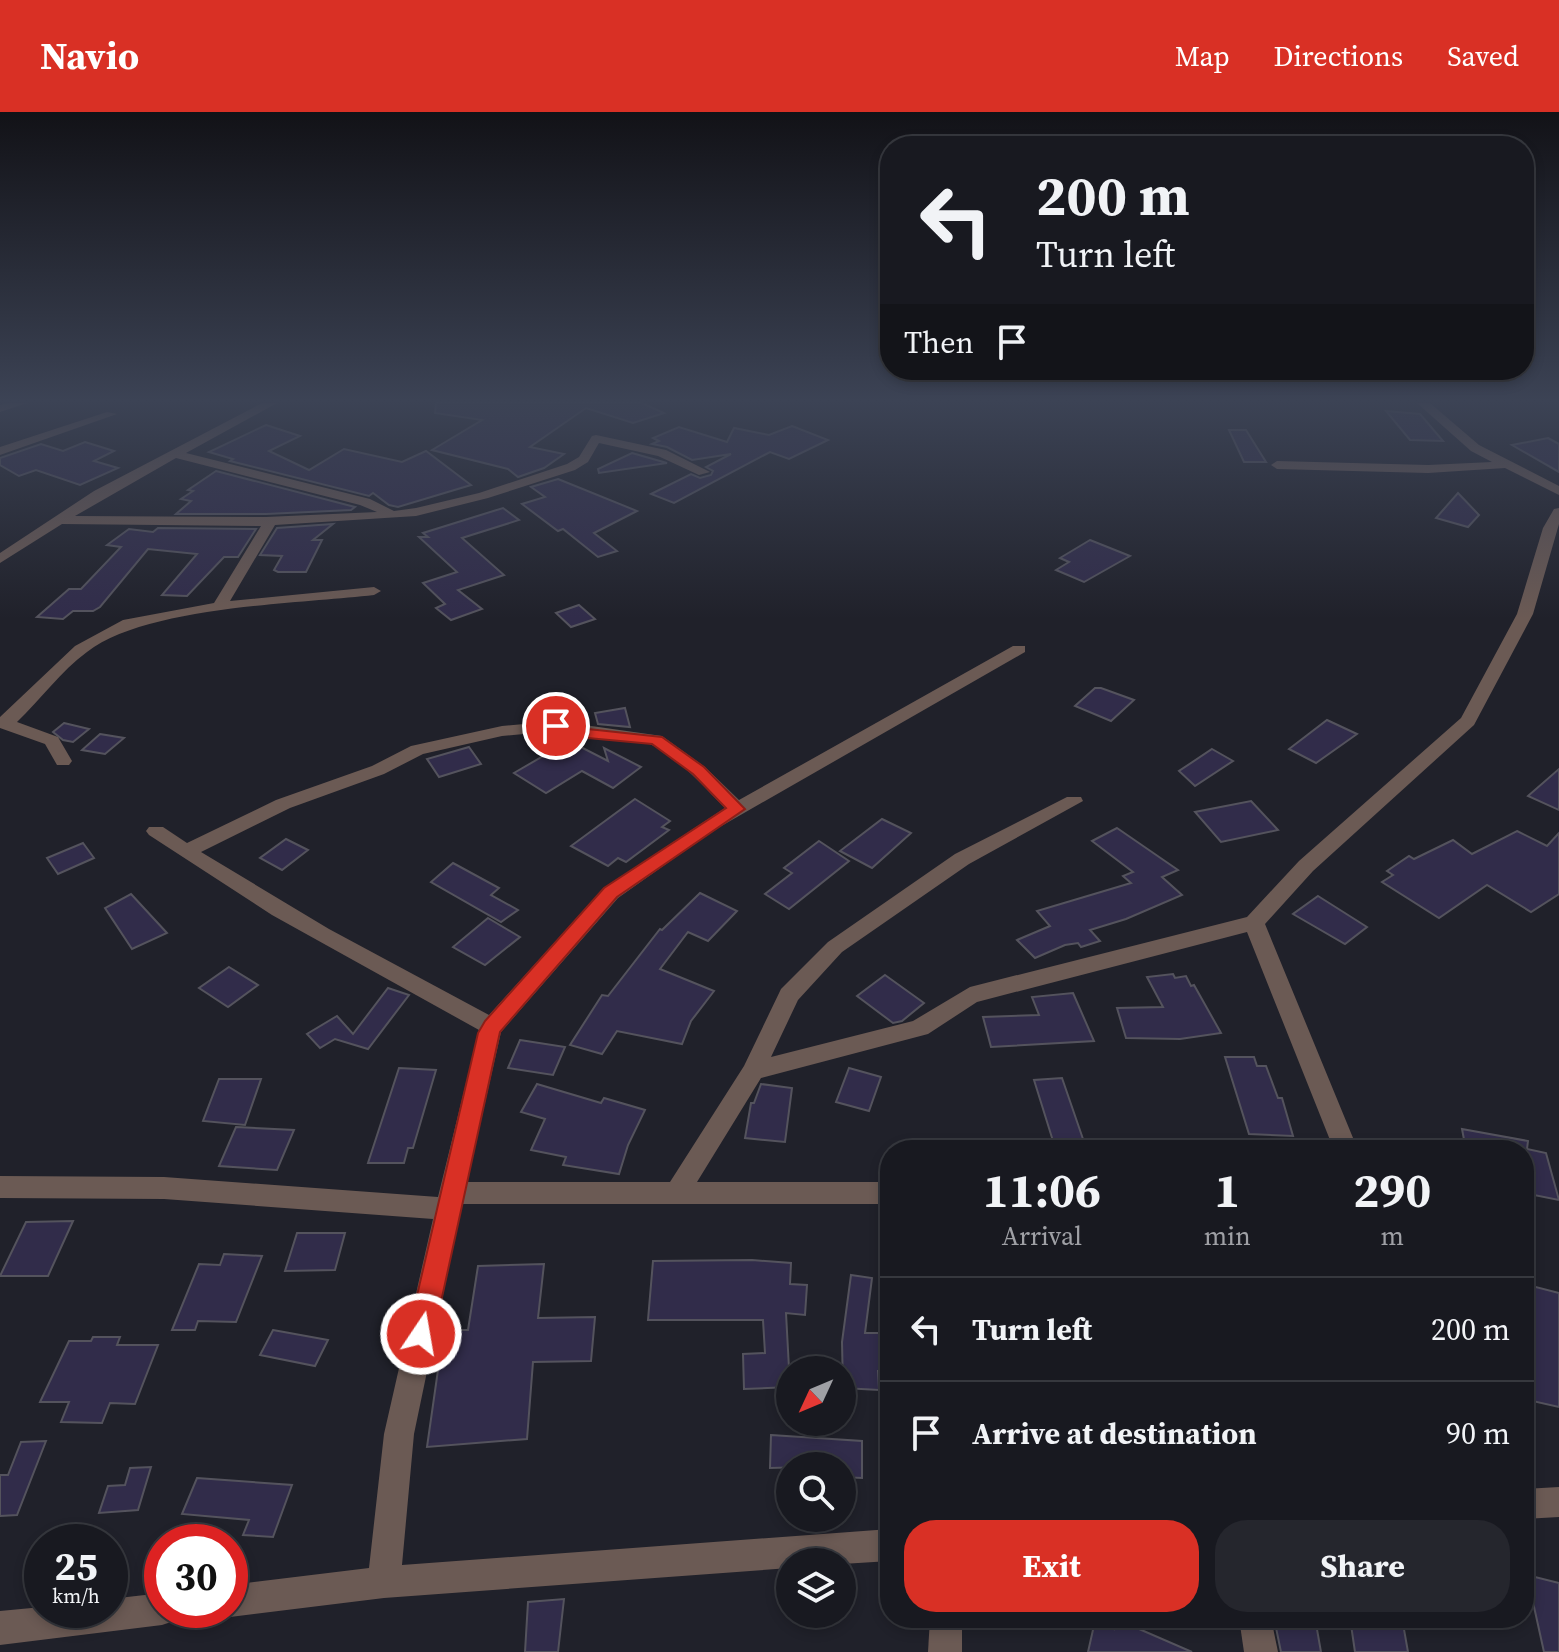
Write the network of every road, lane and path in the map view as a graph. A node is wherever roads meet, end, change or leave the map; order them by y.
1 (138, 475) edge
2 (258, 475) edge
3 (544, 475) edge
4 (1524, 475) edge
5 (1559, 491) edge
6 (1559, 512) edge
7 (395, 515) junction
8 (59, 520) junction
9 (271, 520) junction
10 (0, 559) edge
11 (374, 591) dead end
12 (219, 607) junction
13 (1019, 649) dead end
14 (3, 723) edge
15 (63, 761) dead end
16 (1074, 801) dead end
17 (737, 809) junction
18 (156, 831) dead end
19 (186, 851) junction
20 (1254, 923) junction
21 (492, 1027) junction
22 (753, 1071) junction
23 (1342, 1140) edge
24 (0, 1187) edge
25 (880, 1193) edge
26 (676, 1194) junction
27 (450, 1201) junction
28 (1559, 1502) edge
29 (1534, 1503) edge
30 (880, 1546) edge
31 (384, 1582) junction
32 (248, 1599) edge
33 (144, 1611) edge
34 (0, 1628) edge
35 (946, 1628) edge
36 (1257, 1628) edge
37 (945, 1652) edge
38 (1261, 1652) edge

1 - 8 street
2 - 7 street
3 - 7 street
4 - 5 street
6 - 20 street
7 - 9 street
8 - 9 street
8 - 10 street
9 - 12 street
11 - 12 street
12 - 14 street
13 - 17 street
14 - 15 street
16 - 22 street
17 - 19 street
17 - 21 street
18 - 19 street
19 - 21 street
20 - 22 street
20 - 23 street
21 - 27 street
22 - 26 street
24 - 27 street
25 - 26 street
26 - 27 street
27 - 31 street
28 - 29 street
30 - 31 street
31 - 32 street
33 - 34 street
35 - 37 street
36 - 38 street

